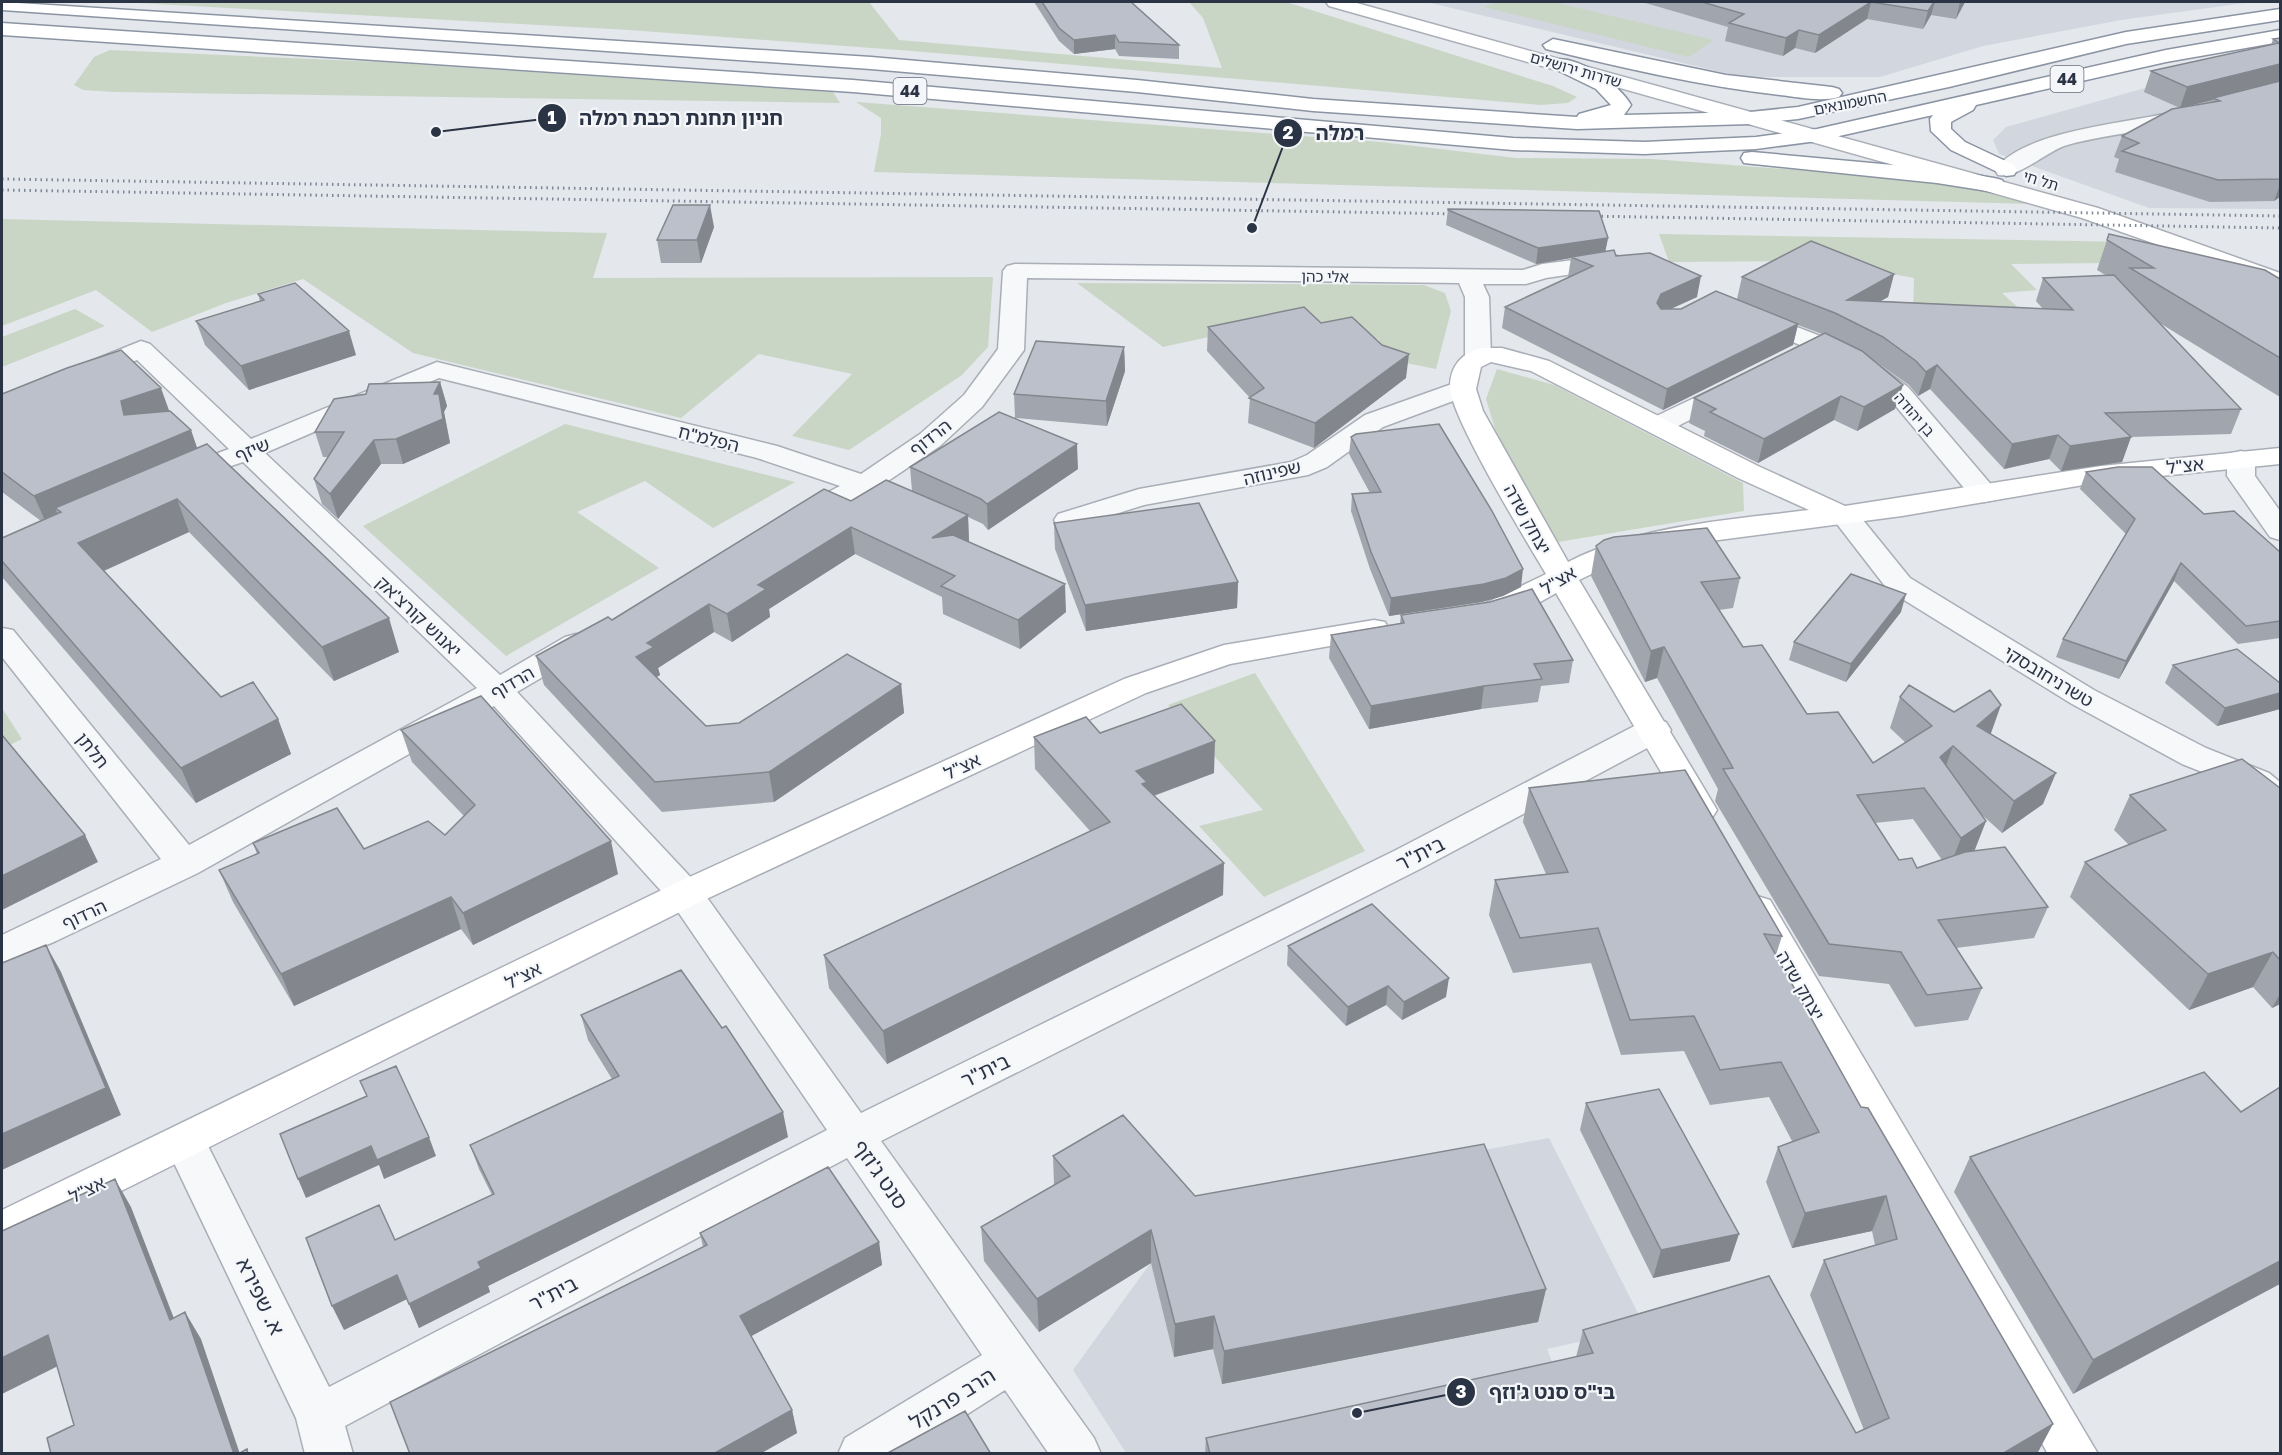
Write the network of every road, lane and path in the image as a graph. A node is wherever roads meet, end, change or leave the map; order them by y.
1 (1335, 2) edge
2 (1395, 2) edge
3 (2, 5) edge
4 (2280, 15) edge
5 (2, 29) edge
6 (2280, 36) edge
7 (1553, 45) junction
8 (1560, 64) junction
9 (1948, 81) junction
10 (2280, 91) edge
11 (1998, 95) junction
12 (1798, 113) junction
13 (1750, 118) junction
14 (1533, 121) junction
15 (1856, 128) junction
16 (1817, 135) junction
17 (1561, 147) junction
18 (2000, 177) junction
19 (1632, 259) edge
20 (2280, 261) edge
21 (1015, 271) joint
22 (1468, 276) junction
23 (2280, 281) edge
24 (1732, 309) edge
25 (1819, 344) junction
26 (1485, 350) junction
27 (1787, 360) edge
28 (437, 370) joint
29 (1755, 376) edge
30 (1463, 388) junction
31 (2, 406) edge
32 (1659, 425) junction
33 (246, 451) junction
34 (2280, 456) edge
35 (2241, 467) junction
36 (203, 470) edge
37 (1748, 472) junction
38 (2280, 472) edge
39 (865, 484) junction
40 (1984, 494) junction
41 (897, 498) edge
42 (1844, 515) junction
43 (1068, 520) edge
44 (1756, 526) junction
45 (2280, 531) edge
46 (772, 533) edge
47 (1562, 580) junction
48 (1464, 616) edge
49 (1408, 624) edge
50 (599, 631) edge
51 (2, 637) edge
52 (498, 691) junction
53 (1654, 730) junction
54 (2280, 799) edge
55 (1718, 842) edge
56 (184, 864) junction
57 (1742, 883) edge
58 (686, 894) junction
59 (2, 950) edge
60 (854, 1135) junction
61 (185, 1142) junction
62 (2, 1230) edge
63 (1012, 1361) junction
64 (324, 1435) edge
65 (862, 1454) edge
66 (1077, 1454) edge
67 (2074, 1454) edge

1 - 8 main road, שדרות ירושלים
2 - 7 main road, שדרות ירושלים
3 - 14 main road, 44
4 - 9 main road, 44
5 - 17 main road, 44
6 - 11 main road, 44
7 - 9 main road
7 - 12 main road, שדרות ירושלים
8 - 13 main road, שדרות ירושלים
8 - 14 main road
9 - 12 main road, החשמונאים / 44
10 - 18 street
11 - 15 main road, 44
11 - 18 main road
12 - 13 main road, החשמונאים / 44
12 - 15 main road, תל חי
13 - 14 main road, 44
13 - 16 main road, שדרות ירושלים
15 - 16 main road, החשמונאים / 44
15 - 18 main road, תל חי
16 - 17 main road, 44
16 - 18 main road, תל חי
17 - 18 main road
18 - 20 main road, תל חי
18 - 23 main road, תל חי
19 - 22 street, אלי כהן
21 - 22 street, אלי כהן
21 - 39 street, הרדוף
22 - 26 street
24 - 25 street, בן יהודה
25 - 27 street
25 - 40 street, בן יהודה
26 - 30 main road
26 - 32 main road
28 - 33 street, שיזף
28 - 39 street, הפלמ"ח
29 - 32 street
30 - 43 street, שפינוזה
30 - 47 main road, יצחק שדה
31 - 33 street, יאנוש קורצ'אק
32 - 37 main road
33 - 36 street, שיזף
33 - 52 street, יאנוש קורצ'אק
34 - 35 main road, אצ"ל
35 - 38 main road, אצ"ל
35 - 40 main road, אצ"ל
35 - 45 street
37 - 42 main road
37 - 44 main road
39 - 41 street, הפלמ"ח
39 - 46 street, הרדוף
40 - 42 main road, אצ"ל
42 - 44 main road, אצ"ל
42 - 54 street, טשרניחובסקי
44 - 47 main road, אצ"ל
47 - 48 main road, אצ"ל
47 - 53 main road, יצחק שדה
49 - 58 main road, אצ"ל
50 - 52 street, הרדוף
51 - 56 street, תלתן
52 - 56 street, הרדוף
52 - 58 street, יאנוש קורצ'אק
53 - 55 main road, יצחק שדה
53 - 60 street, בית"ר
56 - 59 street, הרדוף
57 - 67 main road, יצחק שדה
58 - 60 street, סנט ג'וזף
58 - 61 main road, אצ"ל
60 - 63 street, סנט ג'וזף
60 - 64 street, בית"ר
61 - 62 main road, אצ"ל
61 - 64 street, א. שפירא
63 - 65 street, הרב פרנקל
63 - 66 street, סנט ג'וזף

